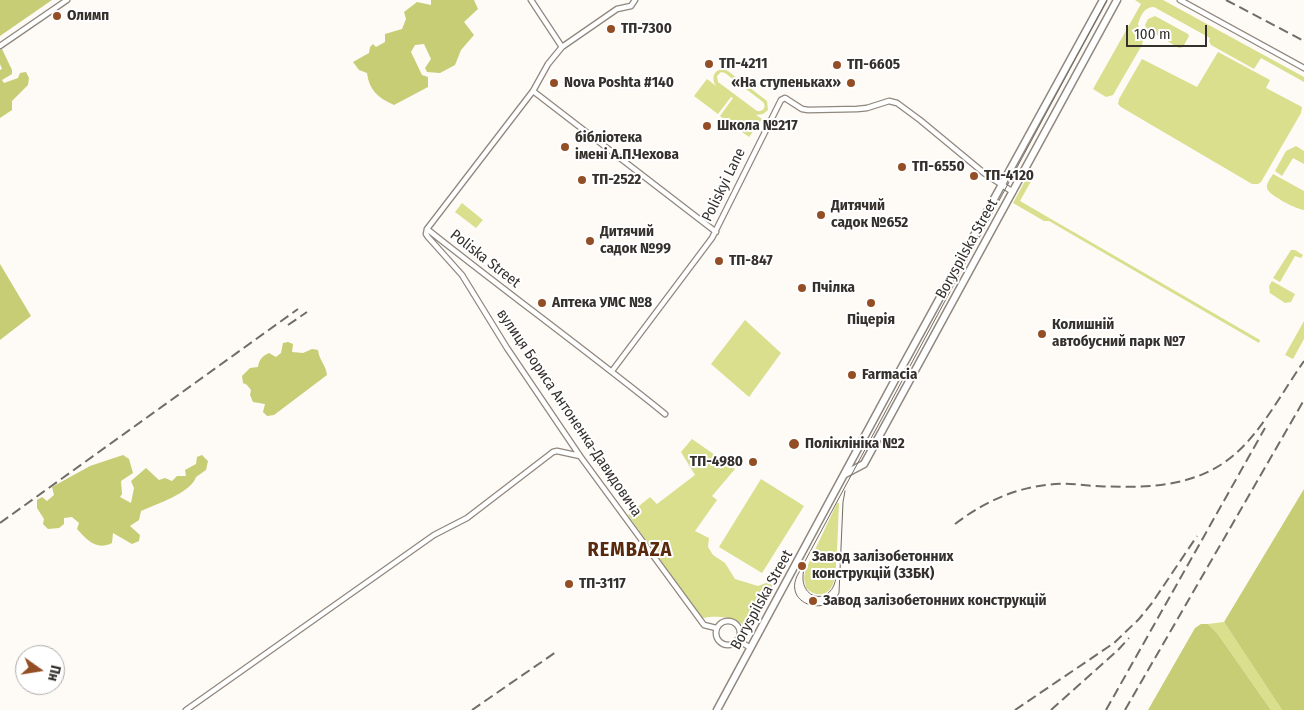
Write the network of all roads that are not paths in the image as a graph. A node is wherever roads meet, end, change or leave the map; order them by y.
1 (67, 0) edge
2 (531, 0) edge
3 (635, 0) edge
4 (1103, 0) edge
5 (1117, 0) edge
6 (1180, 0) edge
7 (0, 46) edge
8 (562, 47) junction
9 (1304, 68) edge
10 (533, 91) junction
11 (1002, 185) junction
12 (1013, 192) junction
13 (428, 229) junction
14 (716, 232) junction
15 (612, 371) junction
16 (665, 414) dead end
17 (580, 456) junction
18 (844, 474) junction
19 (716, 628) junction
20 (737, 640) junction
21 (751, 648) junction
22 (186, 710) edge
23 (717, 710) edge

1 - 7 street
2 - 8 street
3 - 8 street, Poliska Street
4 - 11 main road, Boryspilska Street
5 - 12 main road, Boryspilska Street
6 - 9 street
8 - 10 street, Poliska Street
10 - 13 street, Poliska Street
10 - 14 street
11 - 12 street, Poliskyi Lane
11 - 14 street, Poliskyi Lane
11 - 18 main road, Boryspilska Street
12 - 18 main road, Boryspilska Street
13 - 15 street, Poliska Street
13 - 17 street, вулиця Бориса Антоненка-Давидовича
14 - 15 street, Poliskyi Lane
15 - 16 street, Poliska Street
17 - 19 street, вулиця Бориса Антоненка-Давидовича
17 - 22 street
18 - 21 main road, Boryspilska Street
19 - 20 street
19 - 20 street
20 - 21 street
21 - 23 main road, Boryspilska Street

